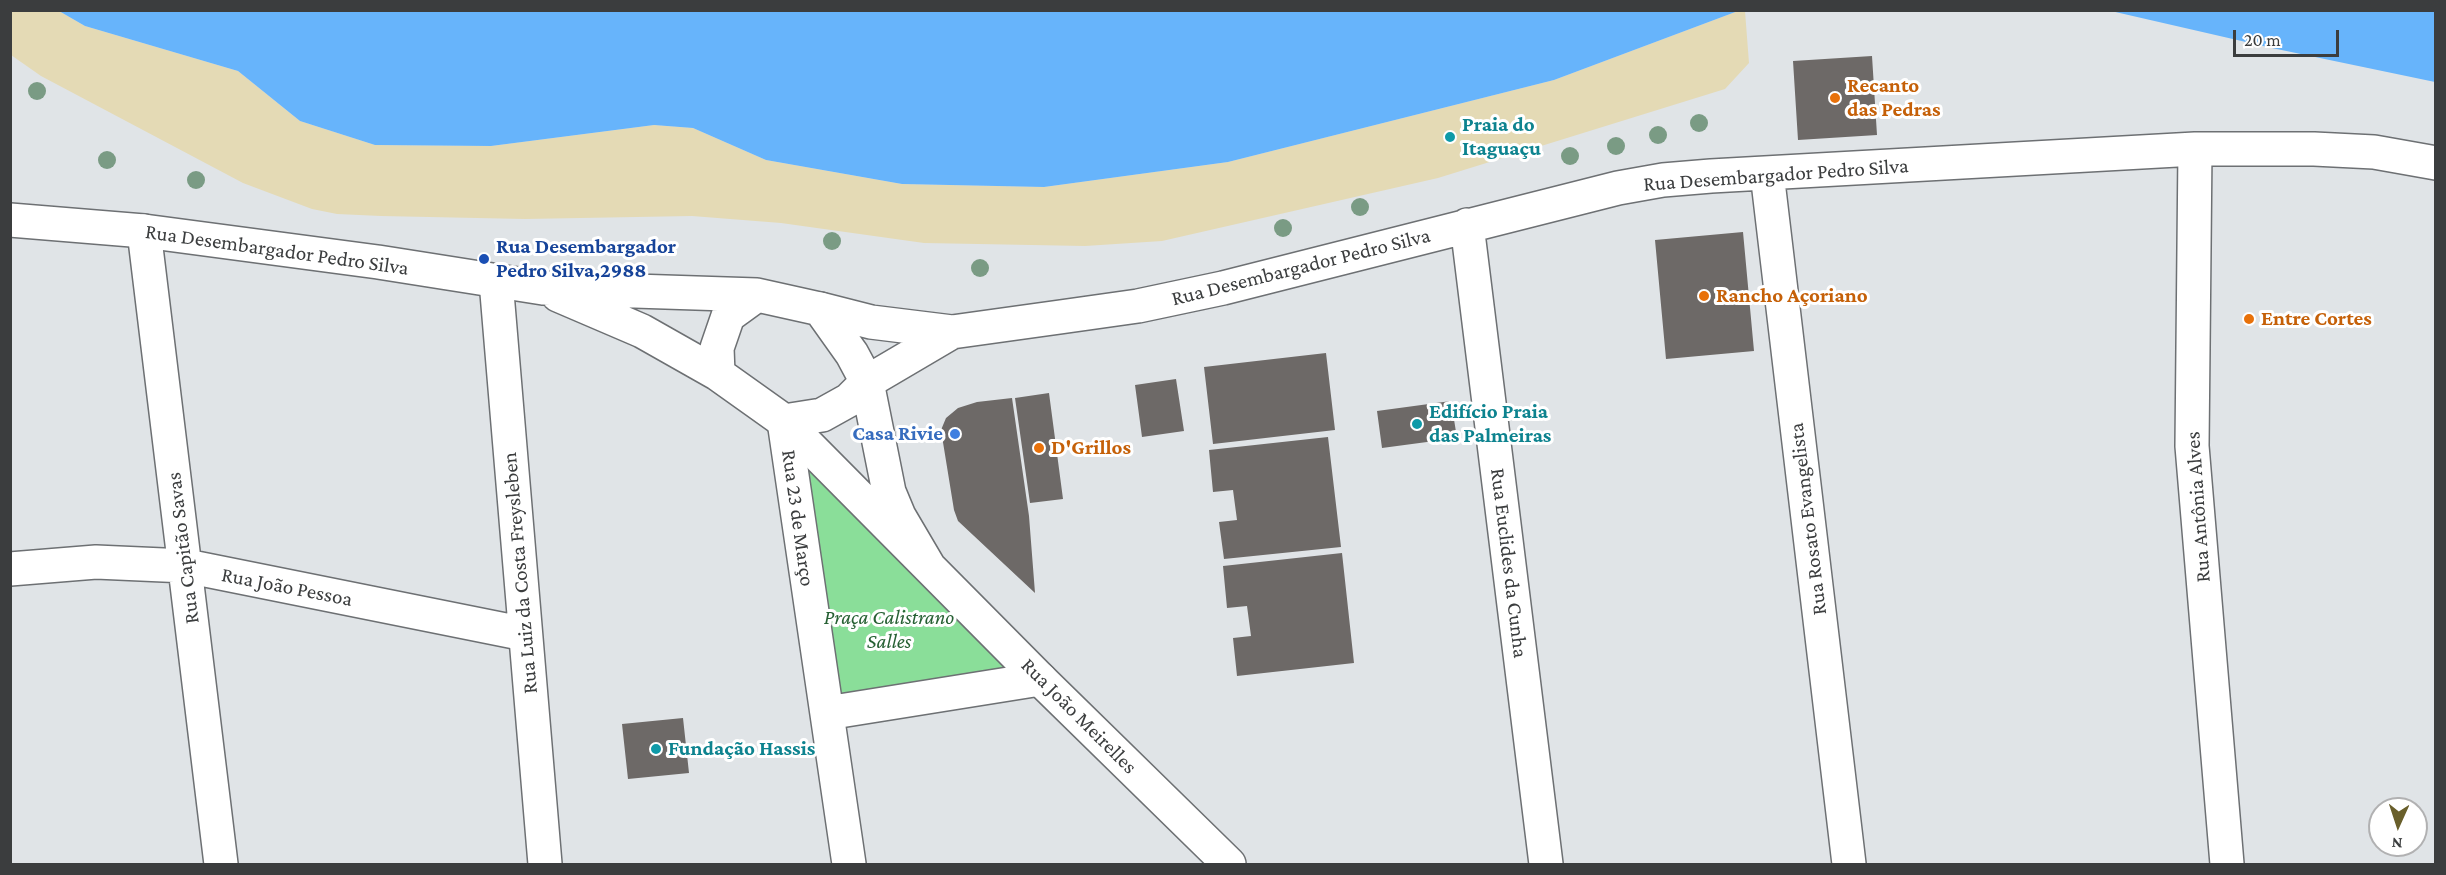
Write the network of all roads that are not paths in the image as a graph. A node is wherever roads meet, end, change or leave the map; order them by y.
1 (2195, 149) junction
2 (2436, 163) edge
3 (1767, 173) junction
4 (10, 220) edge
5 (1467, 225) junction
6 (144, 231) junction
7 (496, 281) junction
8 (543, 288) junction
9 (757, 295) junction
10 (820, 309) junction
11 (952, 332) junction
12 (718, 374) junction
13 (867, 382) junction
14 (784, 421) junction
15 (186, 566) junction
16 (929, 567) junction
17 (10, 569) edge
18 (525, 634) junction
19 (1040, 679) junction
20 (827, 713) junction
21 (221, 864) edge
22 (545, 864) edge
23 (849, 864) edge
24 (1229, 864) edge
25 (1546, 864) edge
26 (1849, 864) edge
27 (2227, 864) edge

1 - 2 street, Rua Desembargador Pedro Silva
1 - 3 street, Rua Desembargador Pedro Silva
1 - 27 street, Rua Antônia Alves
3 - 5 street, Rua Desembargador Pedro Silva
3 - 26 street, Rua Rosato Evangelista
4 - 6 street, Rua Desembargador Pedro Silva
5 - 11 street, Rua Desembargador Pedro Silva
5 - 25 street, Rua Euclides da Cunha
6 - 7 street, Rua Desembargador Pedro Silva
6 - 15 street, Rua Capitão Savas
7 - 8 street, Rua Desembargador Pedro Silva
7 - 18 street, Rua Luiz da Costa Freysleben
8 - 9 street, Rua Desembargador Pedro Silva
8 - 12 street, Rua Desembargador Pedro Silva
9 - 10 street, Rua Desembargador Pedro Silva
9 - 12 street
10 - 11 street, Rua Desembargador Pedro Silva
10 - 13 street
11 - 13 street, Rua Desembargador Pedro Silva
12 - 14 street, Rua Desembargador Pedro Silva
13 - 14 street
13 - 16 street, Rua João Meirelles
14 - 16 street, Rua João Meirelles
14 - 20 street, Rua 23 de Março
15 - 17 street, Rua João Pessoa
15 - 18 street, Rua João Pessoa
15 - 21 street, Rua Capitão Savas
16 - 19 street, Rua João Meirelles
18 - 22 street, Rua Luiz da Costa Freysleben
19 - 20 street
19 - 24 street, Rua João Meirelles
20 - 23 street, Rua 23 de Março

